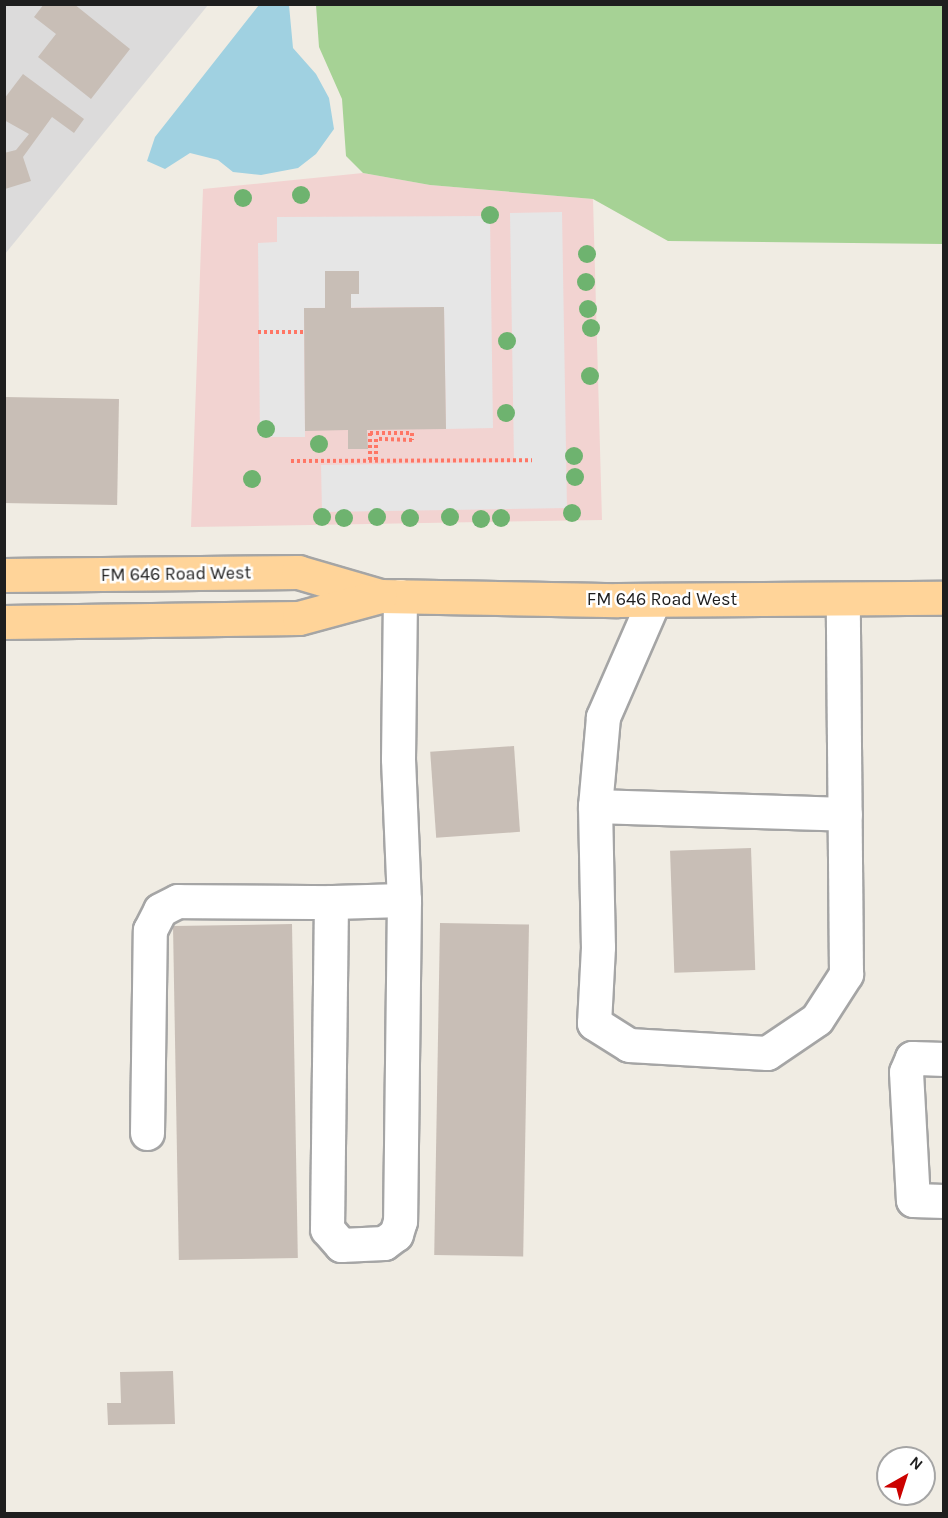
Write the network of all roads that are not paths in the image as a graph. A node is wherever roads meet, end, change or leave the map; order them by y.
1 (4, 575) edge
2 (390, 596) junction
3 (944, 598) edge
4 (843, 599) junction
5 (654, 600) junction
6 (4, 622) edge
7 (595, 806) junction
8 (845, 814) junction
9 (405, 900) junction
10 (331, 902) junction
11 (944, 1059) edge
12 (147, 1133) dead end
13 (944, 1201) edge

1 - 2 main road, FM 646 Road West
2 - 5 main road, FM 646 Road West
2 - 6 main road, FM 646 Road West
2 - 9 lane
3 - 4 main road, FM 646 Road West
4 - 5 main road, FM 646 Road West
4 - 8 lane
5 - 7 lane
7 - 8 lane
7 - 8 lane
9 - 10 lane
9 - 10 lane
10 - 12 lane
11 - 13 lane

